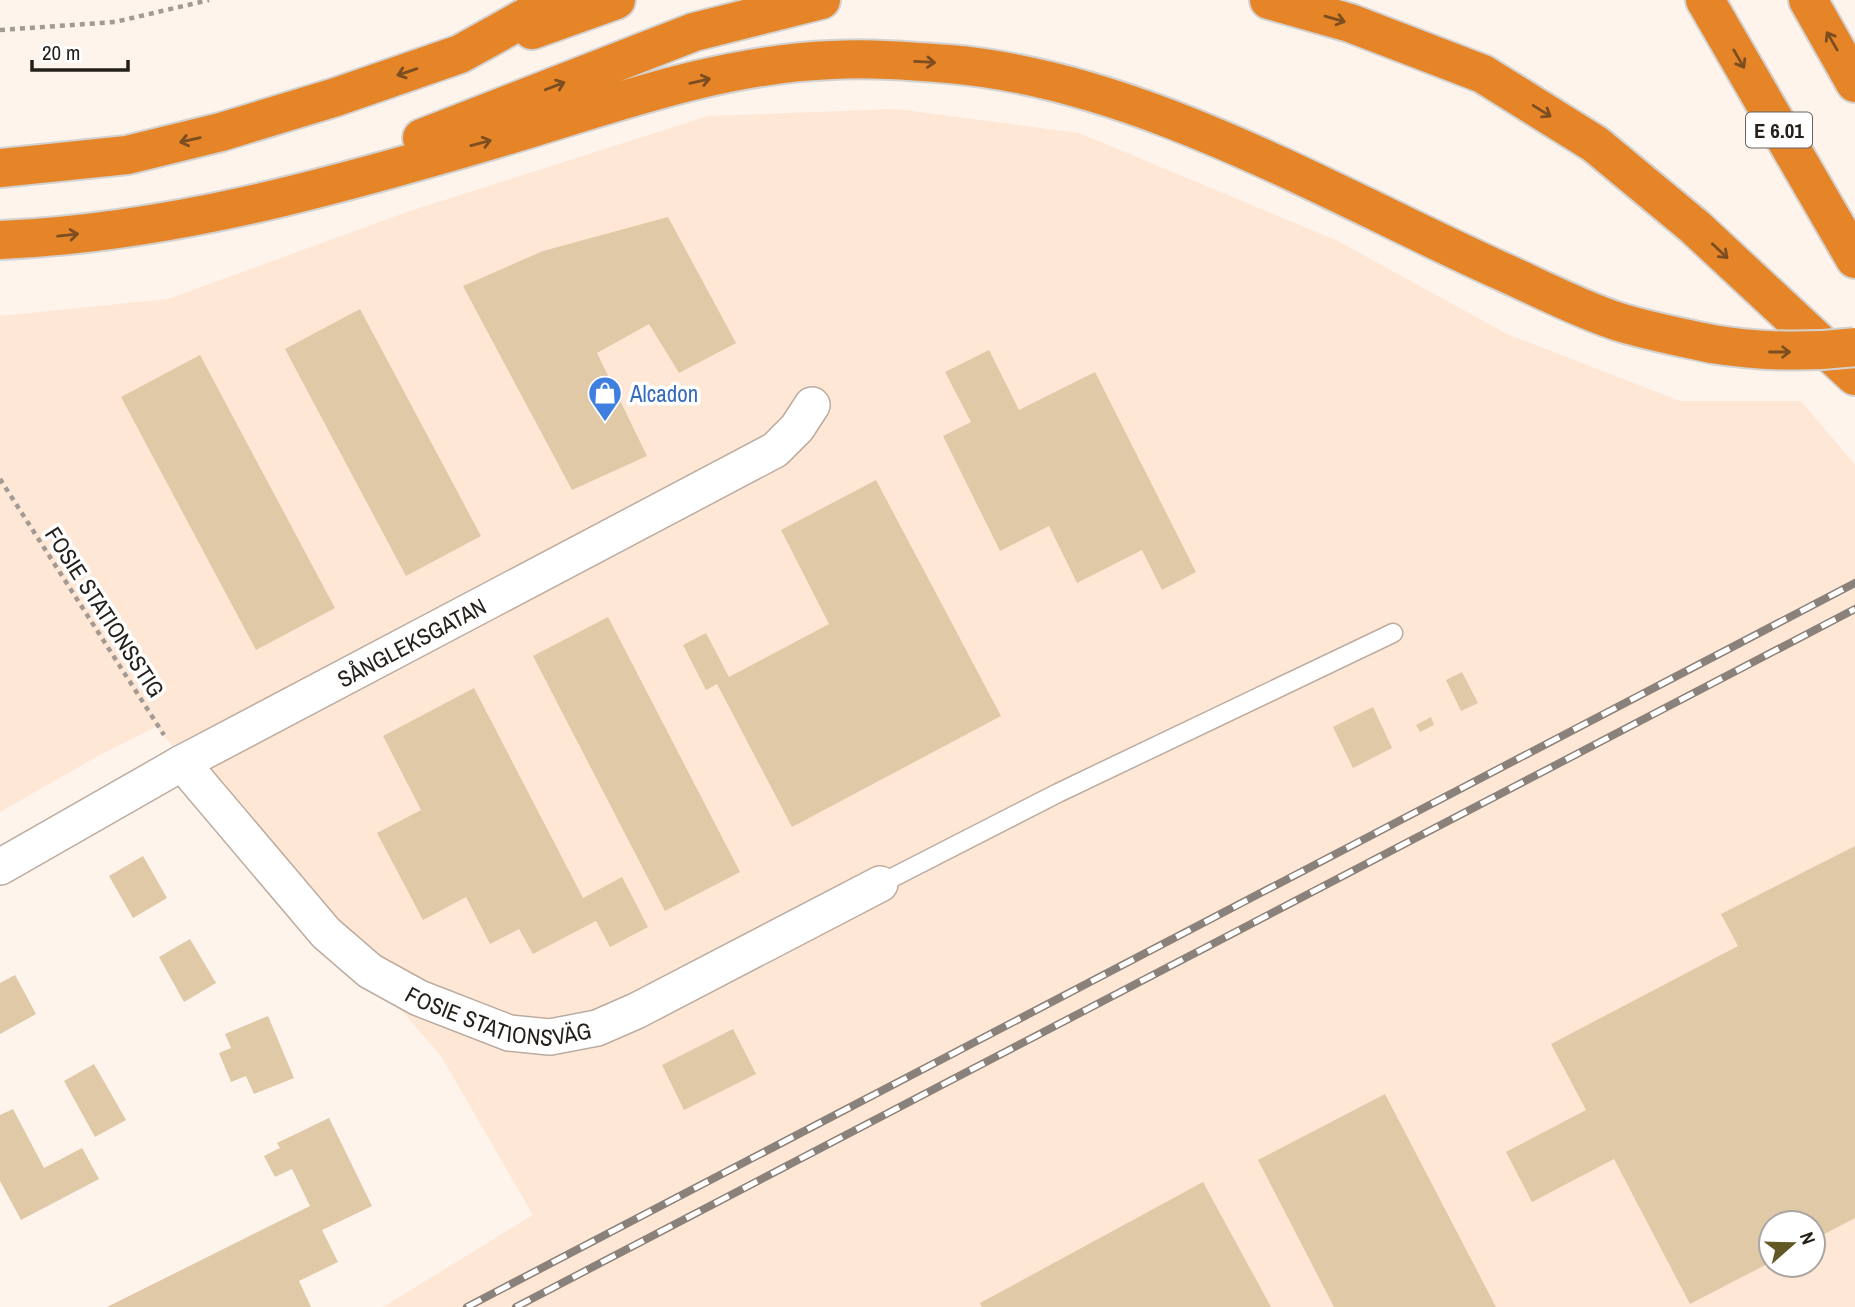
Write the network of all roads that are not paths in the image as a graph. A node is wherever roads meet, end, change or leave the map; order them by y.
1 (556, 0) edge
2 (616, 0) edge
3 (821, 0) edge
4 (1269, 0) edge
5 (1705, 0) edge
6 (1808, 0) edge
7 (460, 54) junction
8 (1855, 83) edge
9 (0, 168) edge
10 (264, 202) junction
11 (0, 240) edge
12 (1855, 259) edge
13 (1855, 347) edge
14 (1855, 376) edge
15 (812, 405) dead end
16 (1393, 633) dead end
17 (181, 763) junction
18 (0, 867) edge
19 (880, 884) joint

1 - 7 highway
2 - 7 highway
10 -> 3 highway
4 -> 14 highway
5 -> 12 highway, E 6.01
8 -> 6 highway
7 -> 9 highway
11 -> 10 highway
10 -> 13 highway, bridge
15 - 17 street, SÅNGLEKSGATAN
16 - 19 lane
17 - 18 street, SÅNGLEKSGATAN
17 - 19 street, FOSIE STATIONSVÄG

